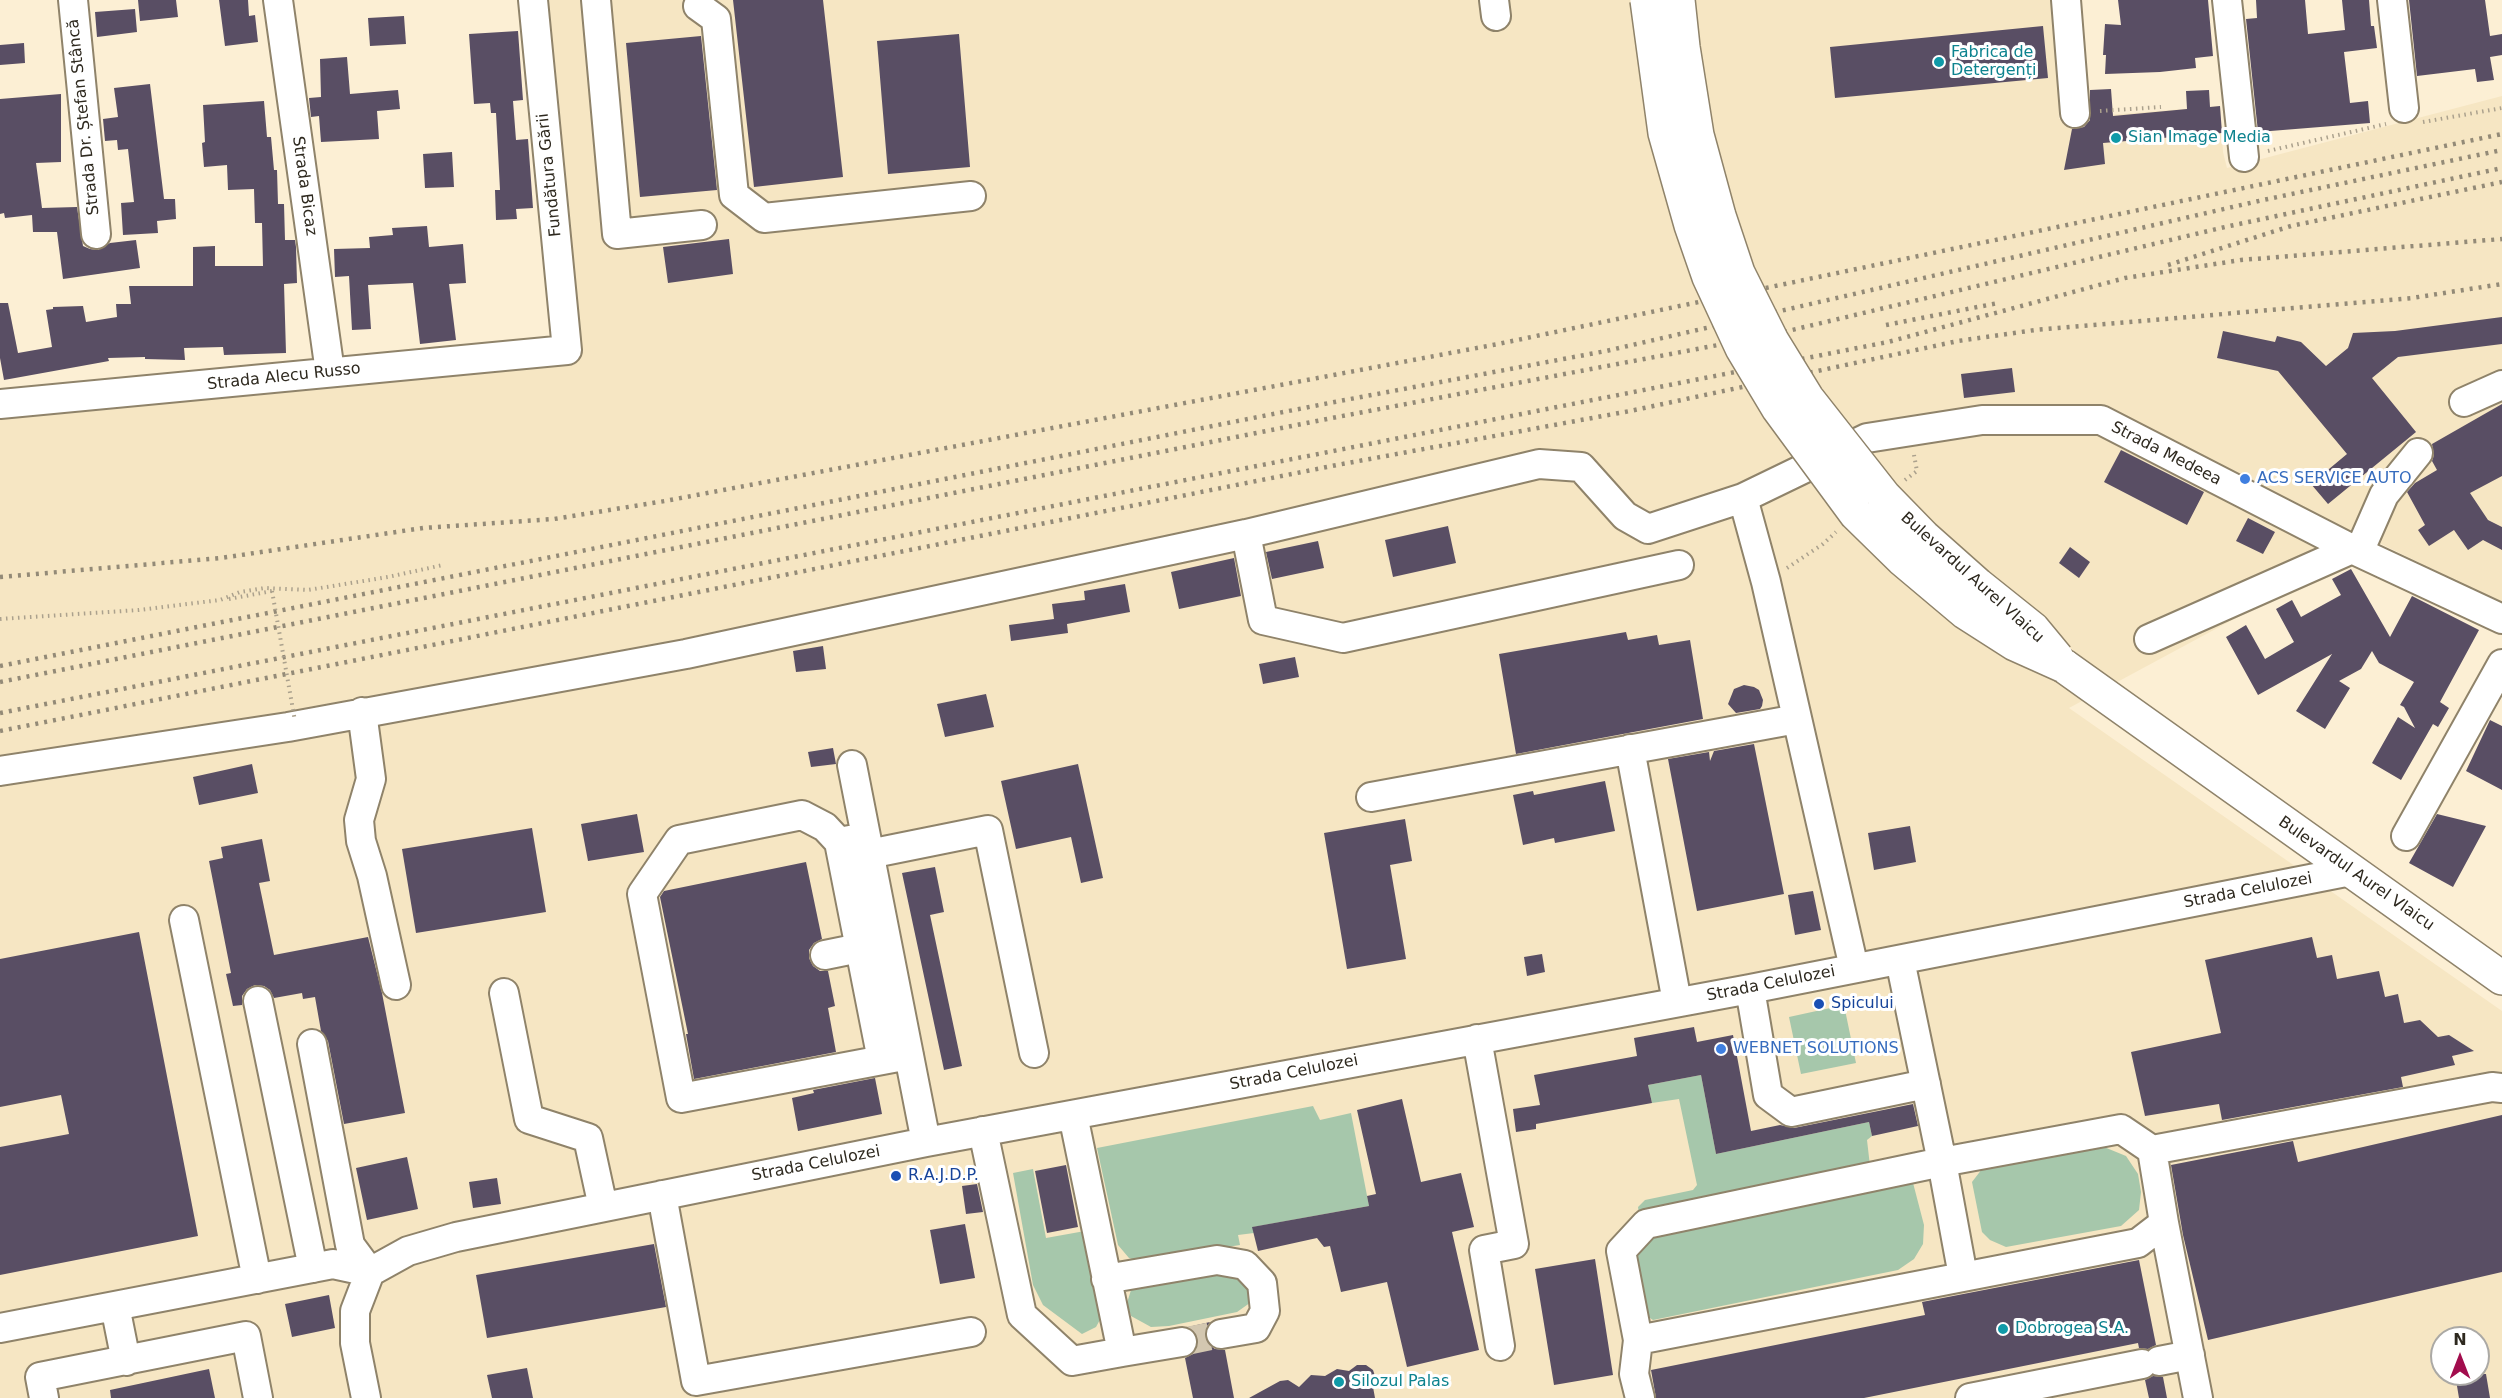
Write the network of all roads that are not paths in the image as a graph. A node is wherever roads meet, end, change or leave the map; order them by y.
1 (73, 0) edge
2 (278, 0) edge
3 (533, 0) edge
4 (596, 0) edge
5 (1647, 0) edge
6 (1678, 0) edge
7 (2066, 0) edge
8 (2227, 0) edge
9 (2392, 0) edge
10 (698, 6) dead end
11 (2075, 113) road end
12 (2404, 118) road end
13 (2244, 157) road end
14 (971, 196) dead end
15 (702, 225) dead end
16 (96, 234) dead end
17 (567, 350) joint
18 (330, 372) junction
19 (2502, 385) edge
20 (2464, 402) dead end
21 (0, 404) edge
22 (2418, 453) dead end
23 (1743, 498) junction
24 (1648, 529) junction
25 (1246, 534) junction
26 (2356, 550) junction
27 (1679, 565) dead end
28 (1643, 573) junction
29 (2502, 619) edge
30 (2149, 639) dead end
31 (2502, 664) edge
32 (2064, 666) junction
33 (363, 712) junction
34 (1797, 719) junction
35 (1630, 749) junction
36 (852, 765) dead end
37 (0, 771) edge
38 (1371, 796) dead end
39 (2406, 836) dead end
40 (858, 844) junction
41 (2351, 871) junction
42 (184, 920) dead end
43 (873, 945) junction
44 (825, 955) dead end
45 (1900, 960) junction
46 (1854, 968) junction
47 (2502, 978) edge
48 (396, 986) dead end
49 (1750, 989) junction
50 (504, 993) dead end
51 (258, 1001) dead end
52 (1677, 1002) junction
53 (1476, 1039) junction
54 (312, 1044) dead end
55 (1034, 1053) dead end
56 (895, 1057) junction
57 (1926, 1084) junction
58 (2502, 1088) edge
59 (1073, 1114) junction
60 (983, 1131) junction
61 (926, 1142) junction
62 (2152, 1150) junction
63 (1942, 1162) junction
64 (662, 1195) junction
65 (603, 1207) junction
66 (2164, 1223) junction
67 (313, 1268) junction
68 (370, 1272) junction
69 (1963, 1276) junction
70 (257, 1279) junction
71 (1106, 1279) junction
72 (115, 1306) junction
73 (0, 1328) edge
74 (971, 1332) dead end
75 (1221, 1334) tunnel mouth
76 (1638, 1340) junction
77 (1182, 1342) tunnel mouth
78 (1500, 1346) dead end
79 (1122, 1352) junction
80 (2190, 1354) junction
81 (126, 1360) junction
82 (44, 1398) edge
83 (258, 1398) edge
84 (366, 1398) edge
85 (1640, 1398) edge
86 (1970, 1398) edge
87 (2198, 1398) edge

1 - 16 street, Strada Dr. Ștefan Stâncă
2 - 18 street, Strada Bicaz
3 - 17 street, Fundătura Gării
4 - 15 street
5 - 32 main road, Bulevardul Aurel Vlaicu, bridge
6 - 32 main road, Bulevardul Aurel Vlaicu, bridge
7 - 11 street
8 - 13 street
9 - 12 street
10 - 14 street
17 - 18 street, Strada Alecu Russo
18 - 21 street, Strada Alecu Russo
19 - 20 street
22 - 26 street
23 - 24 street, Strada Medeea
23 - 26 street, Strada Medeea
23 - 34 street
24 - 25 street
24 - 28 street
25 - 28 street
25 - 33 street
26 - 29 street, Strada Medeea
26 - 30 street
27 - 28 street
31 - 39 street
32 - 41 main road, Bulevardul Aurel Vlaicu
33 - 37 street
33 - 48 street
34 - 35 street
34 - 46 street
35 - 38 street
35 - 52 street
36 - 40 street
40 - 43 street
40 - 55 street
40 - 56 street
41 - 45 street, Strada Celulozei
41 - 47 main road, Bulevardul Aurel Vlaicu
42 - 70 street
43 - 44 street
43 - 56 street
45 - 46 street, Strada Celulozei
45 - 57 street
46 - 49 street, Strada Celulozei
49 - 52 street, Strada Celulozei
49 - 57 street
50 - 65 street
51 - 67 street
52 - 53 street, Strada Celulozei
53 - 59 street, Strada Celulozei
53 - 78 street
54 - 68 street
56 - 61 street
57 - 63 street
58 - 62 street
59 - 60 street, Strada Celulozei
59 - 71 street
60 - 61 street, Strada Celulozei
60 - 79 street
61 - 64 street, Strada Celulozei
62 - 63 street
62 - 66 street
63 - 69 street
63 - 76 street
64 - 65 street, Strada Celulozei
64 - 74 street
65 - 68 street, Strada Celulozei
66 - 69 street
66 - 80 street
67 - 68 street
67 - 70 street
68 - 84 street
69 - 76 street
70 - 72 street
71 - 75 street
71 - 79 street
72 - 73 street
72 - 81 street
76 - 85 street
77 - 79 street
80 - 86 street
80 - 87 street
81 - 82 street
81 - 83 street

